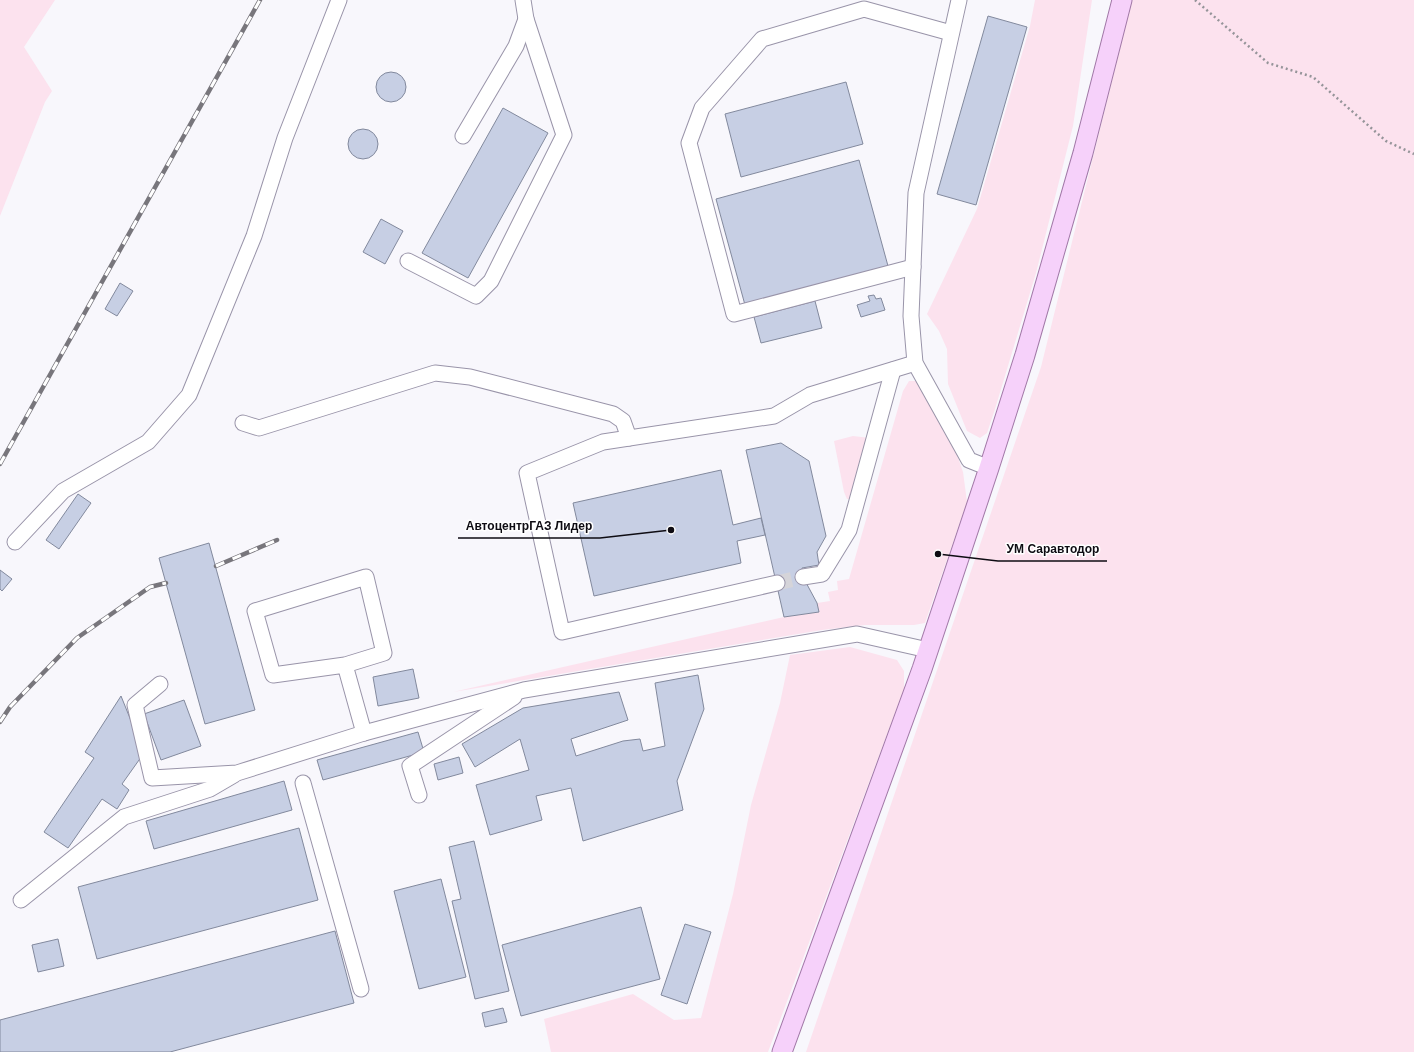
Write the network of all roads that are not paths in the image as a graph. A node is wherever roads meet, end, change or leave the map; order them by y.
1 (339, 0) edge
2 (523, 0) edge
3 (959, 0) edge
4 (1122, 0) edge
5 (526, 19) junction
6 (952, 33) junction
7 (463, 136) dead end
8 (408, 261) dead end
9 (913, 267) junction
10 (914, 363) junction
11 (893, 370) junction
12 (243, 423) dead end
13 (629, 438) junction
14 (989, 468) junction
15 (15, 542) dead end
16 (803, 577) tunnel mouth
17 (777, 583) tunnel mouth
18 (928, 650) junction
19 (345, 665) junction
20 (160, 684) dead end
21 (524, 690) junction
22 (364, 733) junction
23 (237, 773) junction
24 (303, 783) dead end
25 (419, 795) dead end
26 (20, 900) dead end
27 (362, 989) dead end
28 (782, 1052) edge

1 - 15 street
2 - 5 street
3 - 6 street
4 - 14 main road
5 - 7 street
5 - 8 street
6 - 9 street
6 - 9 street
9 - 10 street
10 - 11 street
10 - 14 street
11 - 13 street
11 - 16 street
12 - 13 street
13 - 17 street
14 - 18 main road
18 - 21 street
18 - 28 main road
19 - 19 street
19 - 22 street
20 - 23 street
21 - 22 street
21 - 25 street
22 - 23 street
23 - 26 street
24 - 27 street

